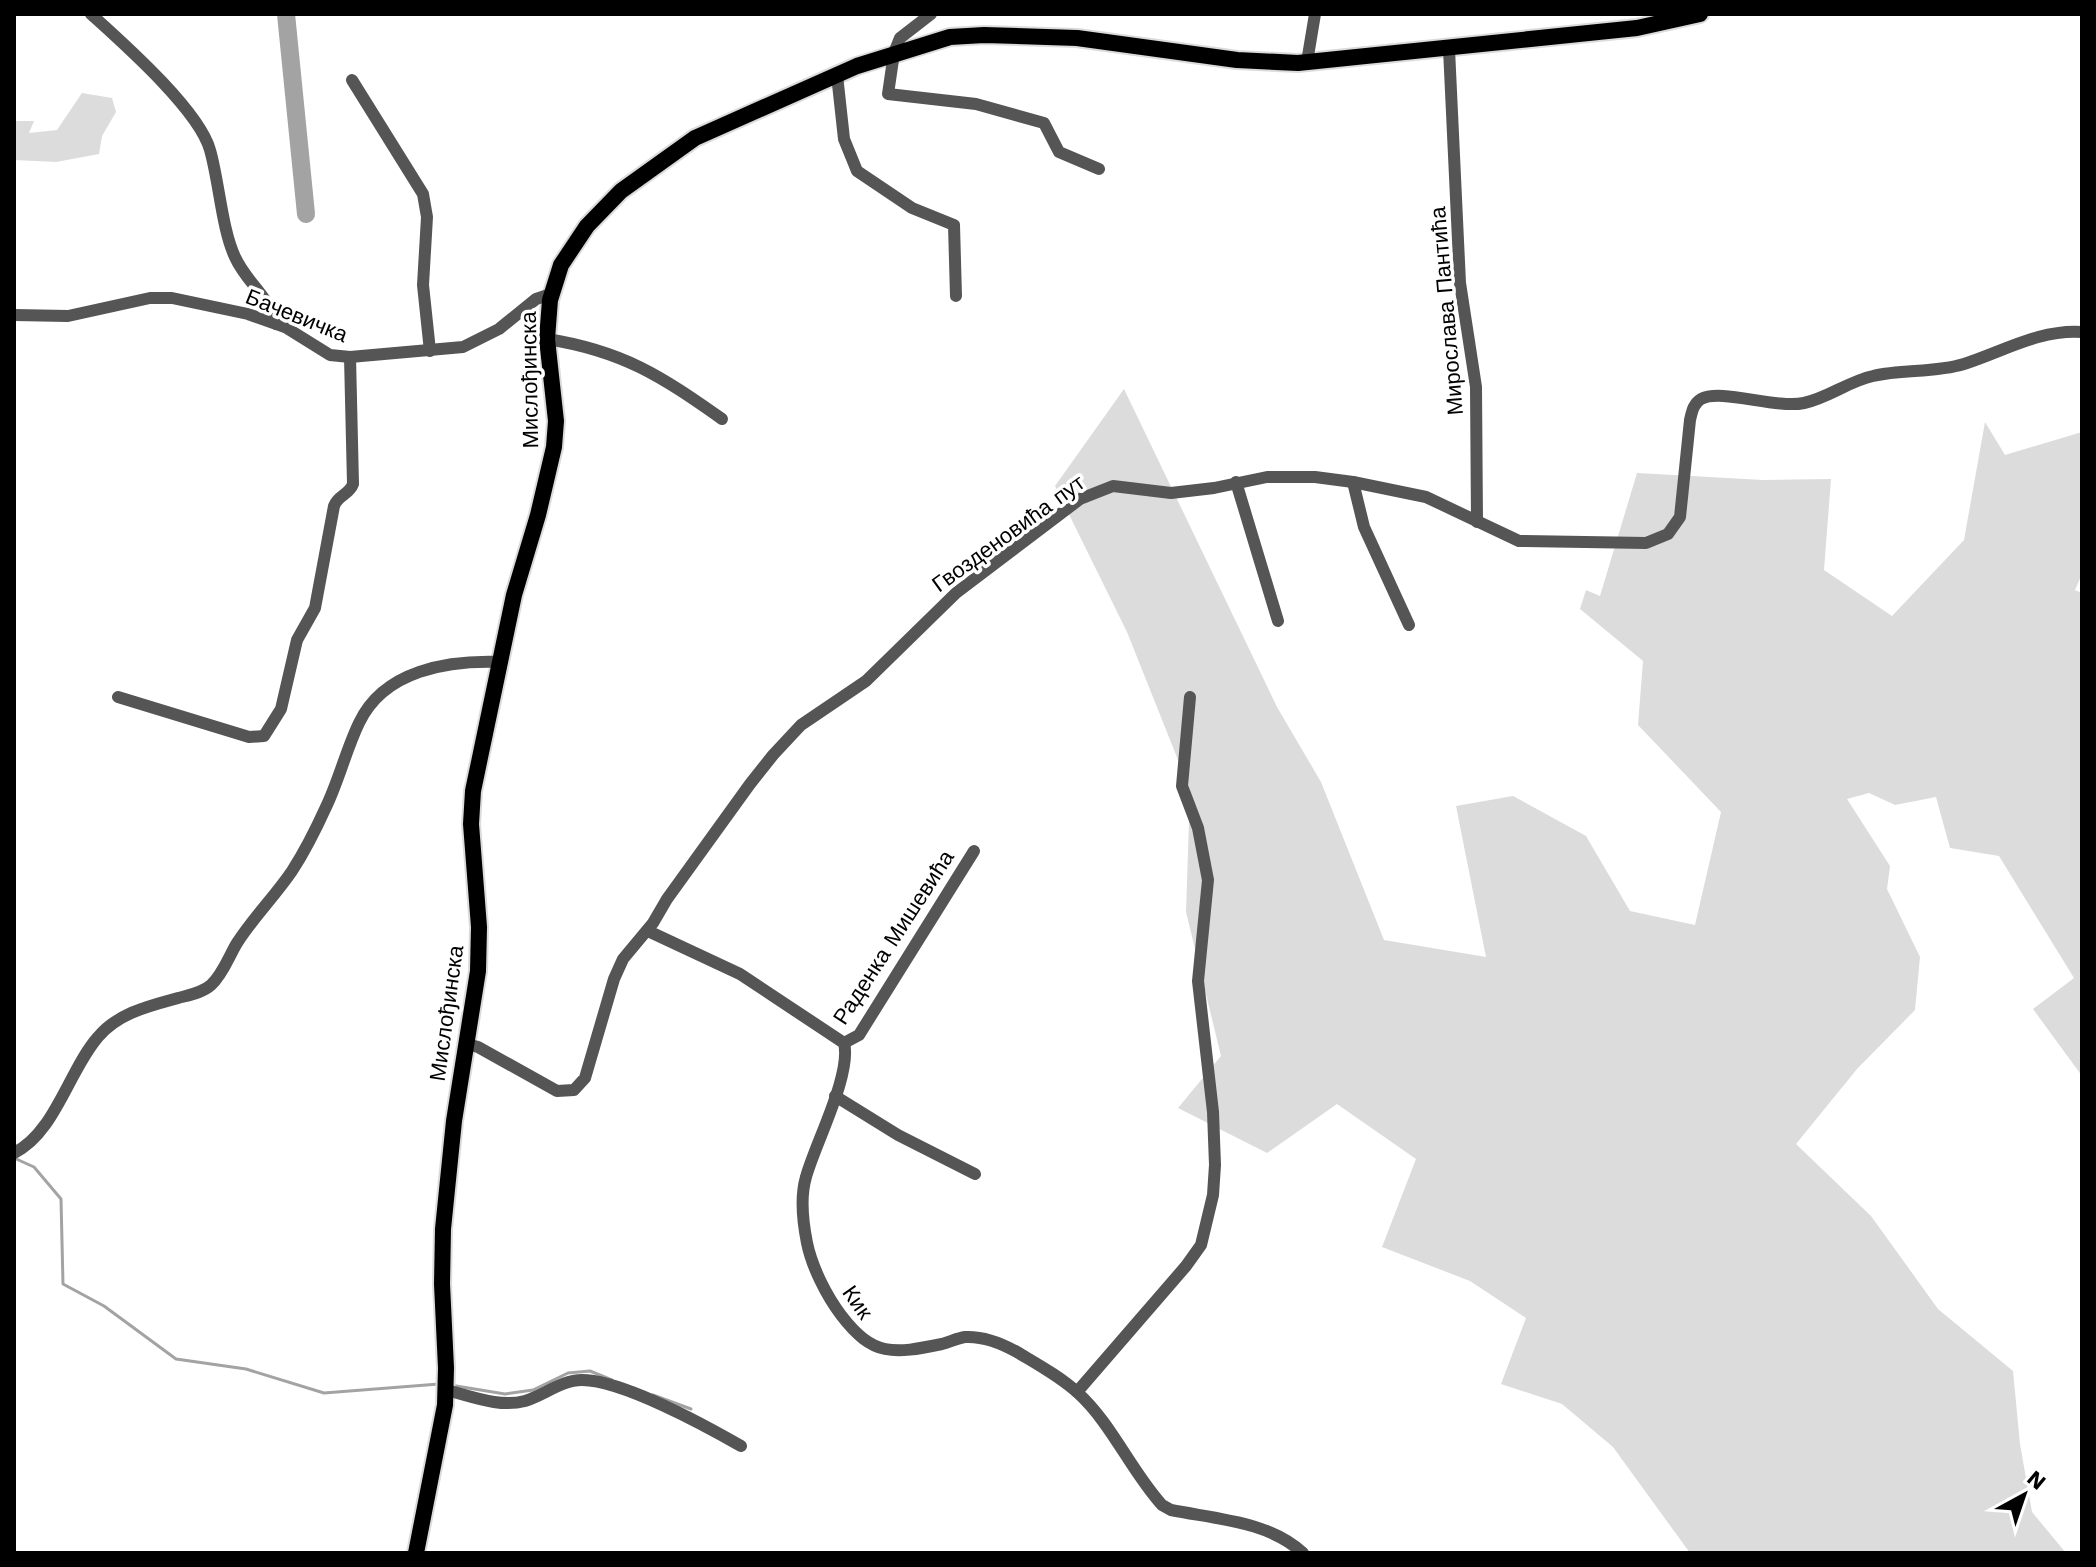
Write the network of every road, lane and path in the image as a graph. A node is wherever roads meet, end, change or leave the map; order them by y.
1 (91, 14) edge
2 (931, 14) edge
3 (1315, 14) edge
4 (1700, 14) edge
5 (1449, 49) junction
6 (894, 53) junction
7 (1307, 62) junction
8 (837, 75) junction
9 (352, 80) dead end
10 (1099, 169) dead end
11 (551, 294) junction
12 (956, 296) dead end
13 (14, 315) edge
14 (276, 324) junction
15 (2082, 332) edge
16 (547, 339) junction
17 (430, 351) junction
18 (350, 357) junction
19 (722, 419) dead end
20 (1236, 482) junction
21 (1353, 482) junction
22 (1477, 522) junction
23 (1278, 621) dead end
24 (1409, 625) dead end
25 (501, 662) junction
26 (118, 697) dead end
27 (1190, 697) dead end
28 (974, 851) dead end
29 (648, 931) junction
30 (844, 1043) junction
31 (467, 1044) junction
32 (835, 1096) junction
33 (14, 1153) edge
34 (975, 1174) dead end
35 (446, 1390) junction
36 (1077, 1392) junction
37 (741, 1446) dead end
38 (416, 1553) edge
39 (1303, 1553) edge

1 - 14 street
2 - 6 street
3 - 7 street
4 - 5 main road, Мислођинска
5 - 7 main road, Мислођинска
5 - 22 street, Мирослава Пантића
6 - 7 main road, Мислођинска
6 - 8 main road, Мислођинска
6 - 10 street
8 - 11 main road, Мислођинска
8 - 12 street
9 - 17 street
11 - 16 main road, Мислођинска
11 - 17 street, Бачевичка
13 - 14 street, Бачевичка
14 - 18 street, Бачевичка
15 - 22 street, Гвозденовића пут
16 - 19 street
16 - 25 main road, Мислођинска
17 - 18 street, Бачевичка
18 - 26 street
20 - 21 street, Гвозденовића пут
20 - 23 street
20 - 29 street, Гвозденовића пут
21 - 22 street, Гвозденовића пут
21 - 24 street
25 - 31 main road, Мислођинска
25 - 33 street
27 - 36 street
28 - 30 street, Раденка Мишевића
29 - 30 street
29 - 31 street, Гвозденовића пут
30 - 32 street, Кик
31 - 35 main road, Мислођинска
32 - 34 street
32 - 36 street, Кик
35 - 37 street
35 - 38 main road, Мислођинска
36 - 39 street, Кик

